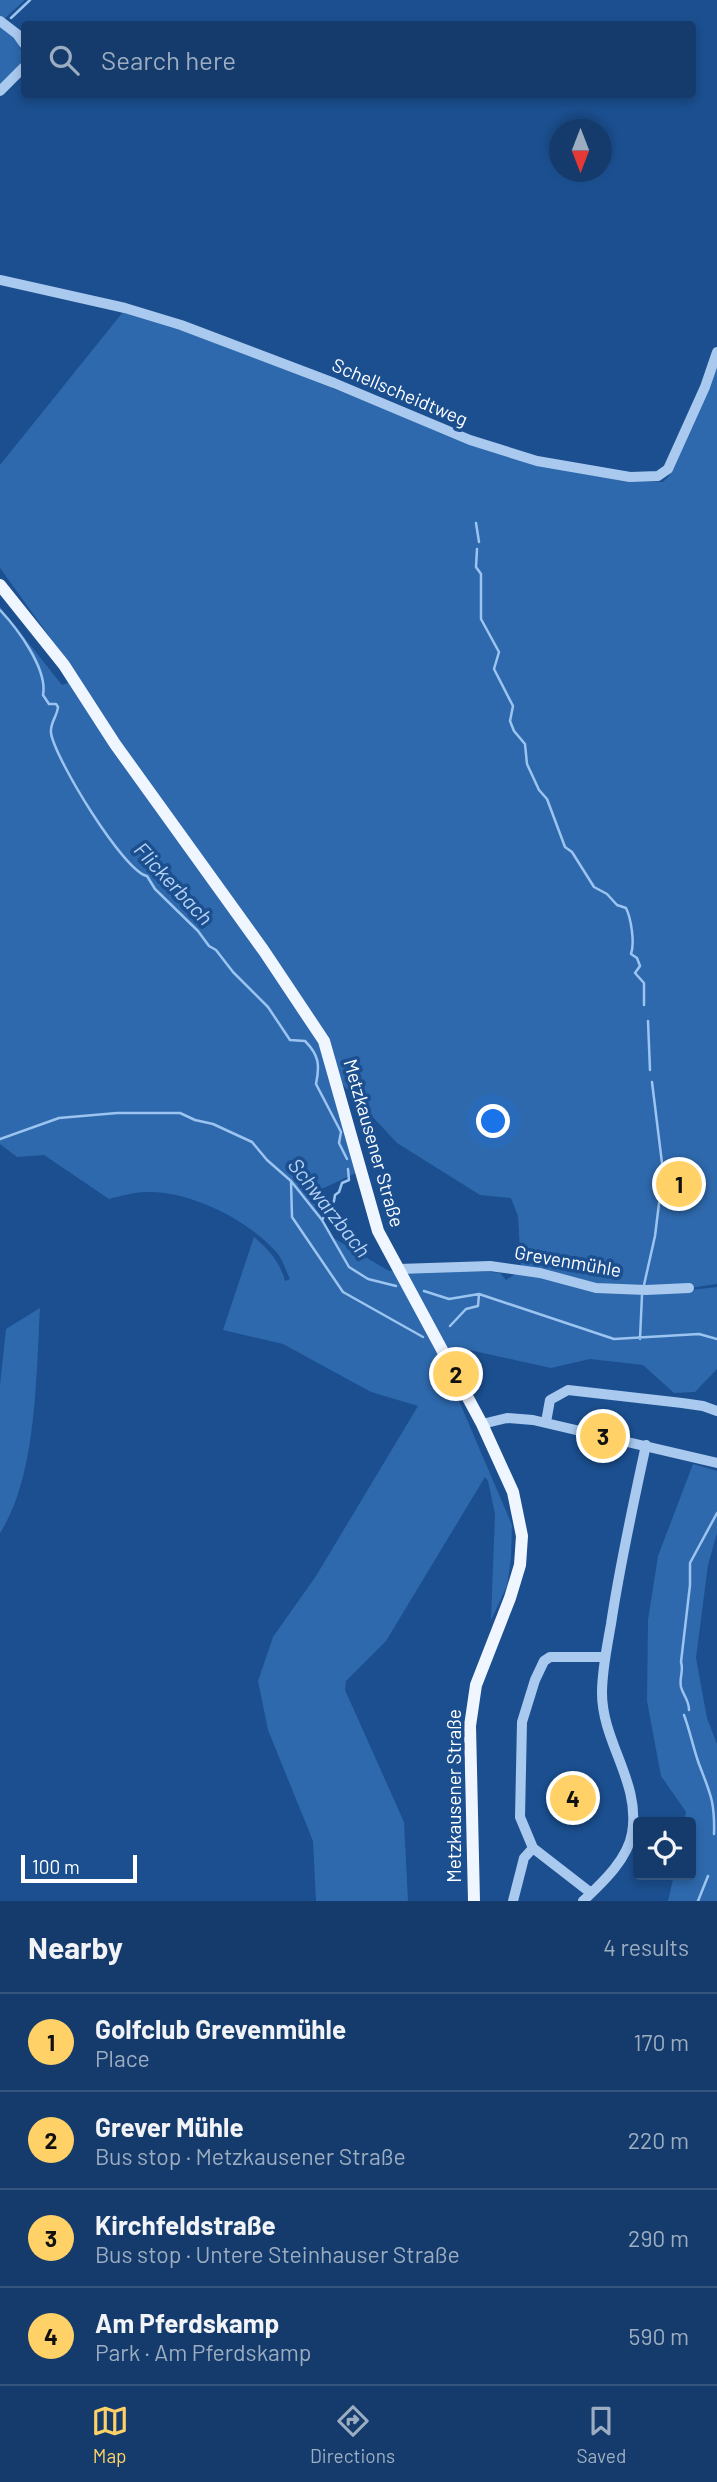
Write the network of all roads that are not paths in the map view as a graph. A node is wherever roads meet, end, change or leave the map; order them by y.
1 (0, 21) edge
2 (21, 40) edge
3 (21, 70) edge
4 (0, 91) edge
5 (0, 280) edge
6 (717, 352) edge
7 (0, 585) edge
8 (399, 1269) junction
9 (689, 1288) dead end
10 (717, 1411) edge
11 (546, 1422) junction
12 (482, 1424) junction
13 (646, 1445) junction
14 (717, 1463) edge
15 (606, 1657) junction
16 (533, 1848) junction
17 (587, 1897) edge
18 (474, 1901) edge
19 (513, 1901) edge

1 - 2 street
3 - 4 street
5 - 6 street, Schellscheidtweg
7 - 8 main road, Metzkausener Straße
8 - 9 street, Grevenmühle
8 - 12 main road, Metzkausener Straße
10 - 11 street
11 - 12 street
11 - 13 street
12 - 18 main road, Metzkausener Straße
13 - 14 street
13 - 15 street
15 - 16 street
15 - 17 street
16 - 17 street
16 - 19 street

